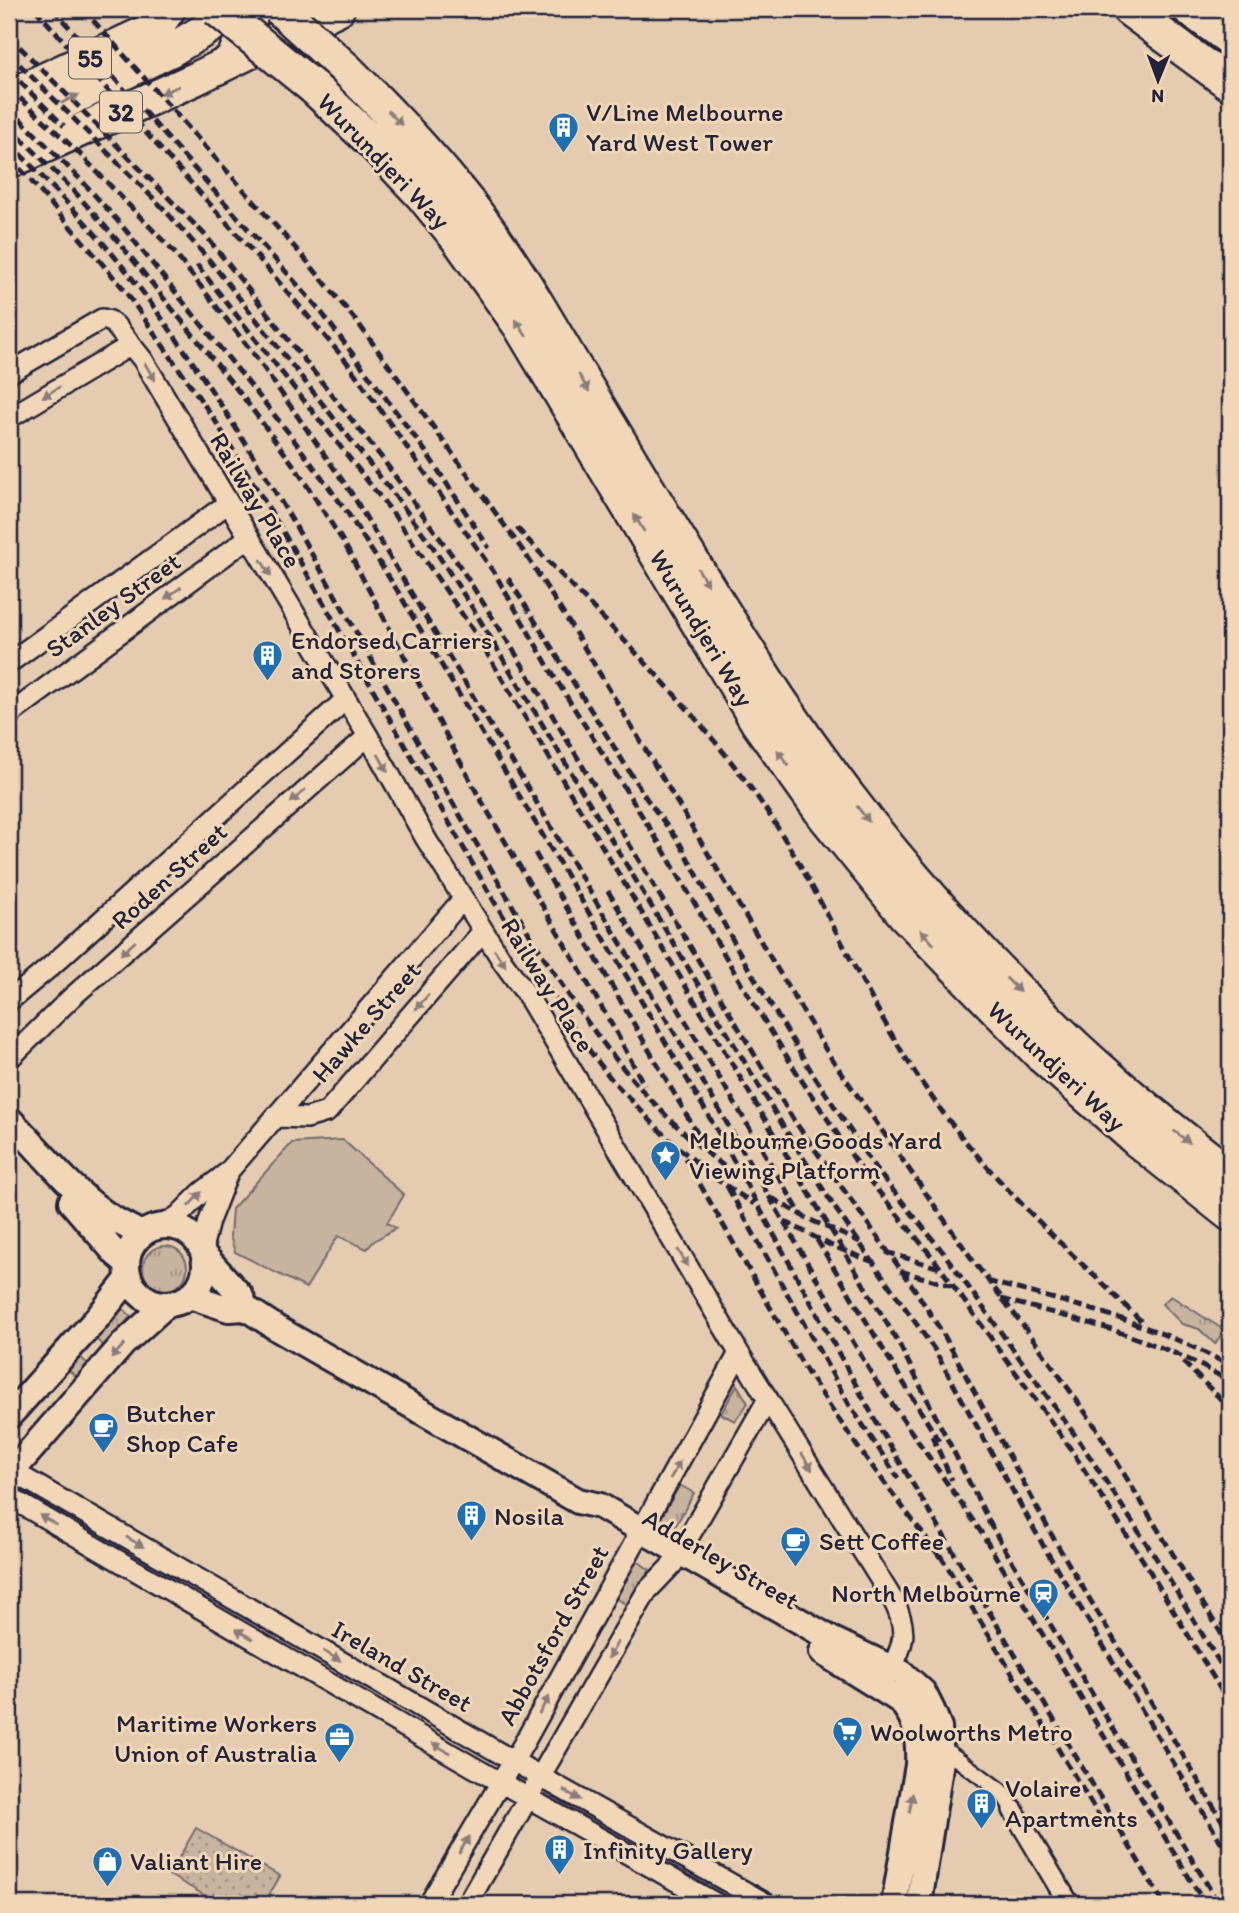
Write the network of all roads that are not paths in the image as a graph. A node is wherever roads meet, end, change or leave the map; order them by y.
1 (169, 9) edge
2 (216, 9) edge
3 (230, 9) edge
4 (254, 9) edge
5 (280, 9) edge
6 (338, 9) edge
7 (1128, 9) edge
8 (1189, 9) edge
9 (1230, 39) edge
10 (232, 61) junction
11 (1230, 84) edge
12 (9, 96) edge
13 (9, 130) edge
14 (9, 162) edge
15 (131, 345) junction
16 (9, 373) edge
17 (9, 418) edge
18 (228, 504) junction
19 (248, 538) junction
20 (9, 663) edge
21 (345, 699) junction
22 (9, 715) edge
23 (368, 736) junction
24 (463, 899) junction
25 (483, 931) junction
26 (9, 1001) edge
27 (9, 1059) edge
28 (277, 1117) junction
29 (9, 1119) edge
30 (9, 1145) edge
31 (228, 1172) junction
32 (1230, 1175) edge
33 (1230, 1214) edge
34 (151, 1230) junction
35 (203, 1252) junction
36 (128, 1270) junction
37 (178, 1300) junction
38 (246, 1308) junction
39 (739, 1353) junction
40 (768, 1399) junction
41 (9, 1416) edge
42 (10, 1472) edge
43 (9, 1497) edge
44 (637, 1537) junction
45 (676, 1558) junction
46 (887, 1677) junction
47 (917, 1704) junction
48 (941, 1747) junction
49 (513, 1761) junction
50 (541, 1777) junction
51 (501, 1782) junction
52 (529, 1797) junction
53 (1013, 1811) joint
54 (899, 1870) junction
55 (924, 1874) junction
56 (429, 1904) edge
57 (467, 1904) edge
58 (717, 1904) edge
59 (767, 1904) edge
60 (894, 1904) edge
61 (919, 1904) edge
62 (1069, 1904) edge

1 - 12 main road, 55
33 -> 2 highway, Wurundjeri Way, bridge
13 -> 3 main road, 32
4 - 10 main road
5 -> 32 highway, Wurundjeri Way, bridge
6 - 10 main road, 32
7 - 11 main road
8 - 9 main road
10 -> 14 main road, 32
15 - 16 street, Railway Place
15 -> 17 street
15 -> 18 street, Railway Place
18 - 19 street, Railway Place
18 - 20 street, Stanley Street
19 -> 21 street, Railway Place
19 -> 22 street, Stanley Street
21 - 23 street, Railway Place
21 - 26 street, Roden Street
23 -> 24 street, Railway Place
23 -> 27 street, Roden Street
24 - 25 street, Railway Place
24 - 28 street, Hawke Street
25 -> 28 street, Hawke Street
25 -> 39 street, Railway Place
28 - 31 street, Hawke Street
29 - 34 street
30 - 36 street
34 -> 31 street, Hawke Street
31 - 35 street, Hawke Street
34 - 35 street
34 - 36 street
35 - 37 street
35 - 38 street, Adderley Street
36 - 37 street
36 - 41 street
37 - 38 street, Adderley Street
37 -> 42 street
38 - 44 street, Adderley Street
39 - 40 street, Railway Place
44 -> 39 street, Abbotsford Street
40 - 45 street
40 -> 46 street, Railway Place
42 -> 49 street, Ireland Street
51 -> 43 street, Ireland Street
44 - 45 street, Adderley Street
49 -> 44 street, Abbotsford Street
45 - 46 street, Adderley Street
45 -> 50 street
46 - 47 street, Adderley Street
47 - 48 street
54 -> 47 street
48 - 53 street
48 - 55 street
49 - 50 street, Ireland Street
49 - 51 street, Abbotsford Street
50 - 52 street
50 -> 59 street, Ireland Street
51 - 52 street, Ireland Street
56 -> 51 street, Abbotsford Street
52 - 57 street
52 - 58 street, Ireland Street
53 - 62 street
54 - 55 street
54 - 60 street
55 - 61 street

